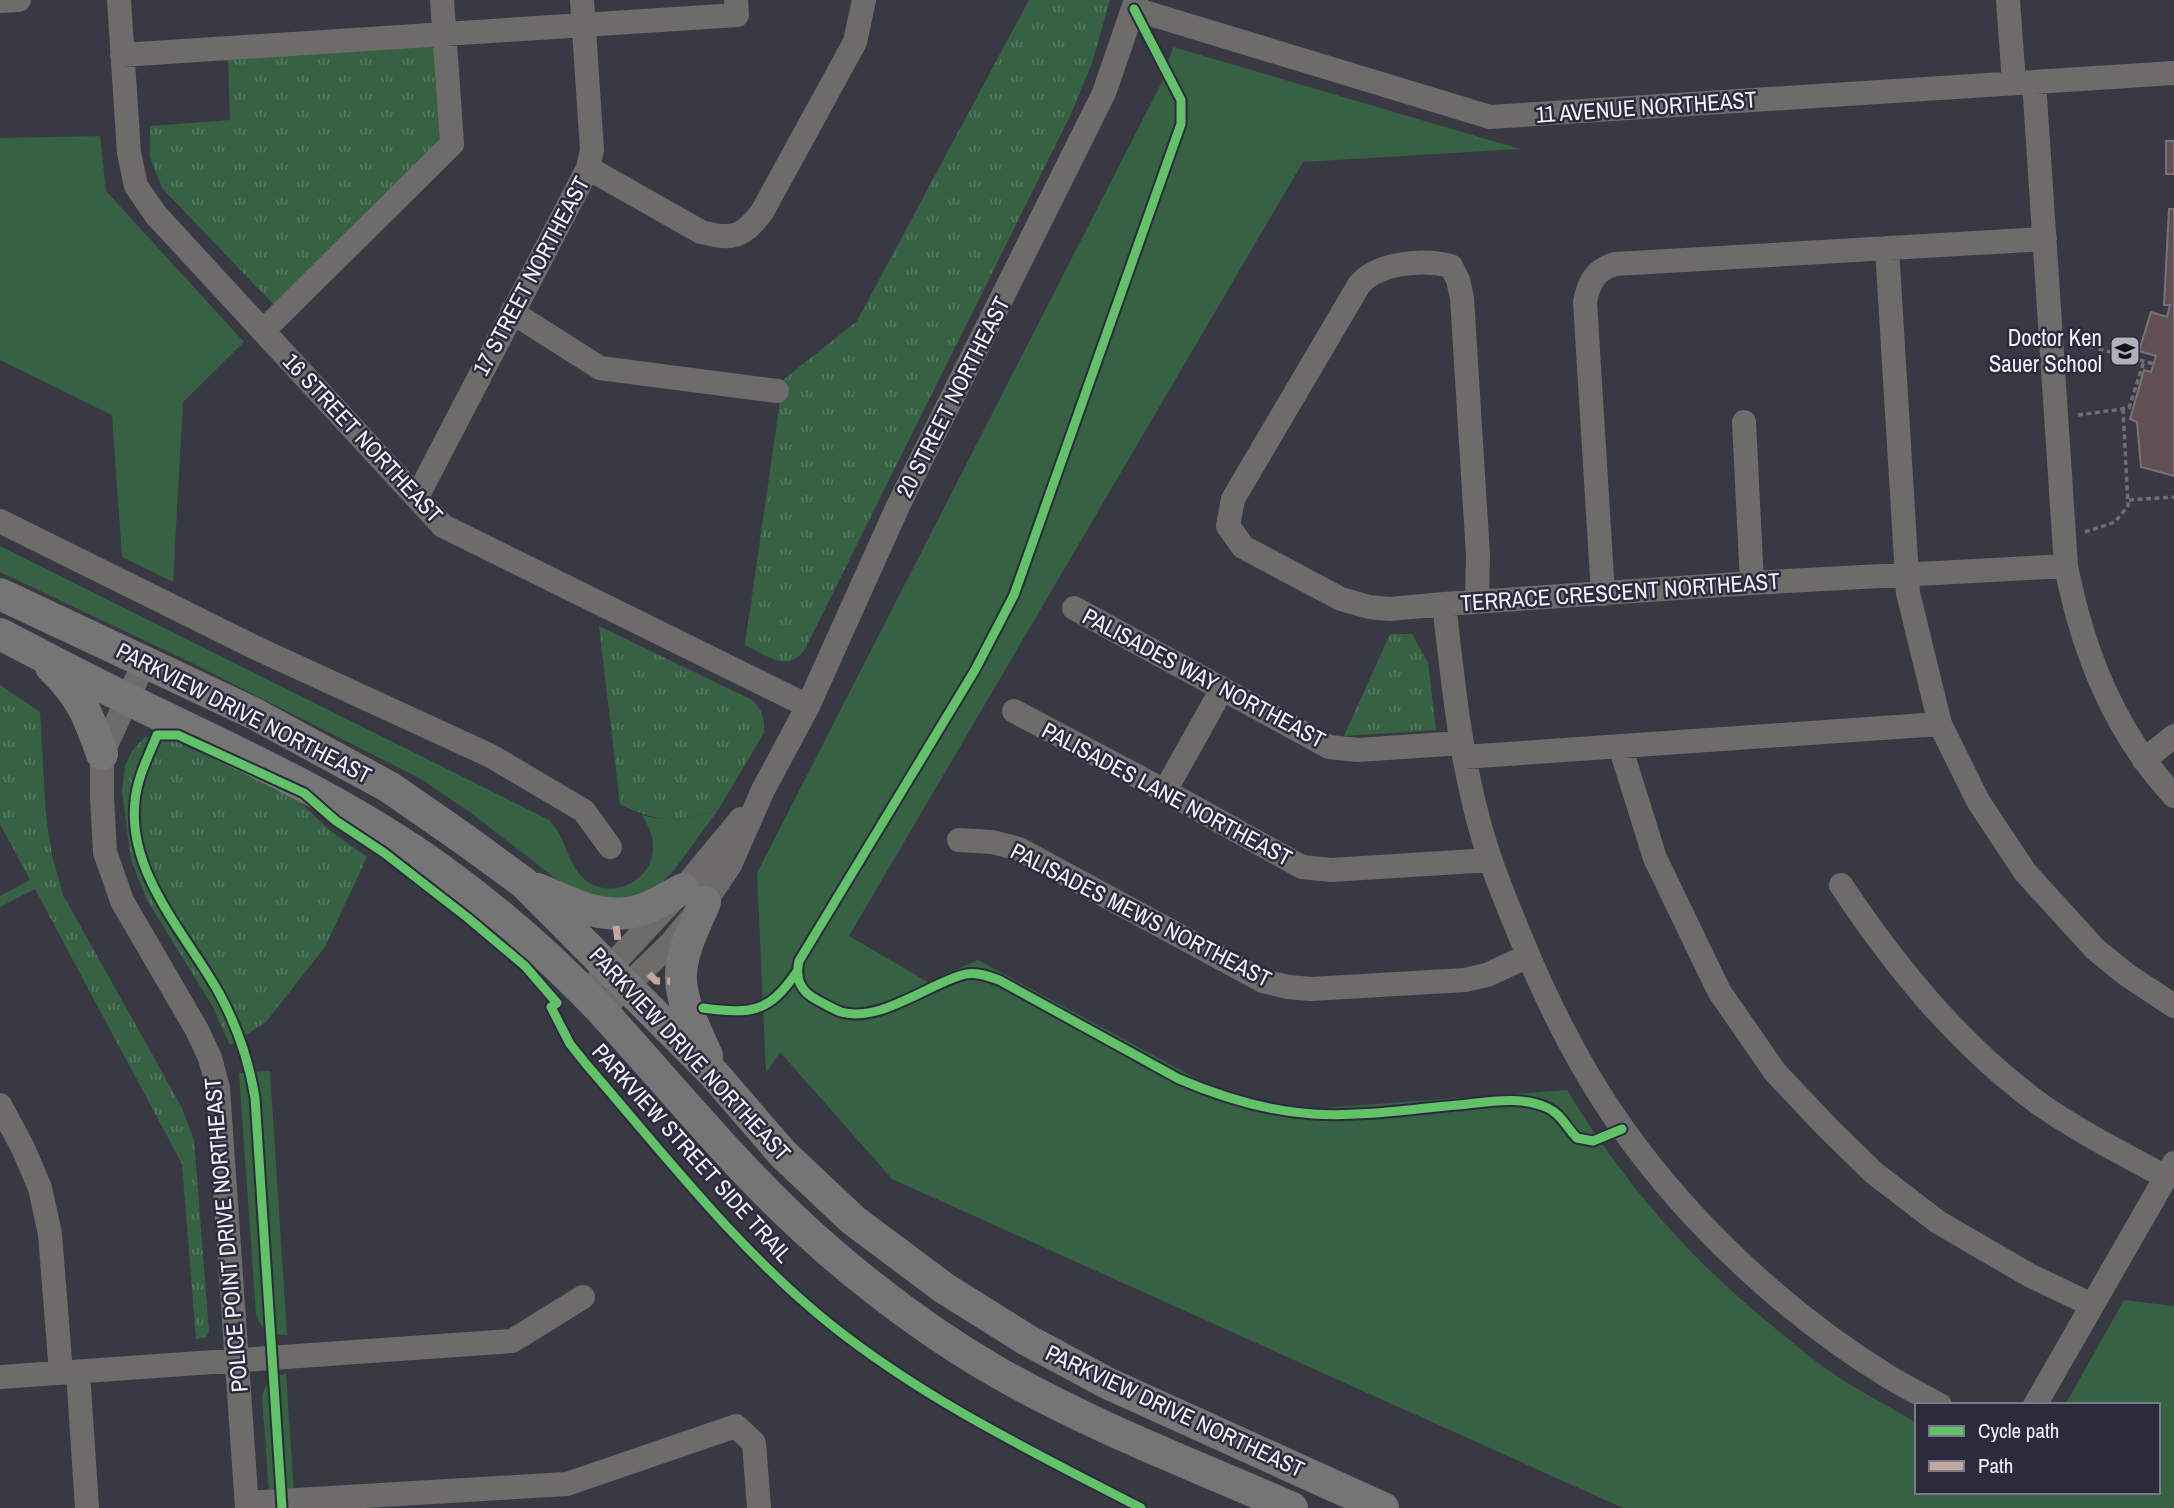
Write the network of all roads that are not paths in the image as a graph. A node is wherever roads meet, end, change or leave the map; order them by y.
1 (19, 0) edge
2 (119, 0) edge
3 (442, 0) edge
4 (582, 0) edge
5 (736, 0) edge
6 (864, 0) edge
7 (2008, 0) edge
8 (0, 1) edge
9 (1135, 4) edge
10 (583, 26) junction
11 (445, 34) junction
12 (122, 55) junction
13 (2174, 73) edge
14 (2024, 83) junction
15 (588, 168) junction
16 (2045, 239) junction
17 (1887, 248) junction
18 (512, 312) junction
19 (263, 331) junction
20 (777, 391) dead end
21 (1744, 422) dead end
22 (417, 497) junction
23 (0, 522) edge
24 (2066, 566) junction
25 (1907, 575) junction
26 (1752, 583) junction
27 (0, 594) edge
28 (1603, 594) junction
29 (1477, 600) junction
30 (1444, 604) junction
31 (1074, 608) dead end
32 (0, 634) edge
33 (35, 652) junction
34 (145, 661) junction
35 (1222, 689) junction
36 (127, 699) junction
37 (808, 706) junction
38 (1014, 711) dead end
39 (1940, 724) junction
40 (2174, 736) edge
41 (1620, 746) junction
42 (1462, 750) junction
43 (102, 754) junction
44 (2144, 760) junction
45 (1165, 791) junction
46 (2174, 796) edge
47 (959, 840) dead end
48 (610, 847) dead end
49 (1490, 860) junction
50 (524, 883) junction
51 (1841, 885) dead end
52 (694, 895) junction
53 (1528, 956) junction
54 (619, 977) junction
55 (593, 1002) junction
56 (2174, 1006) edge
57 (714, 1074) junction
58 (0, 1105) edge
59 (2170, 1170) edge
60 (583, 1297) dead end
61 (2092, 1305) junction
62 (238, 1360) junction
63 (69, 1372) junction
64 (0, 1377) edge
65 (1936, 1403) edge
66 (2036, 1403) edge
67 (247, 1505) edge
68 (87, 1508) edge
69 (759, 1508) edge
70 (1292, 1508) edge
71 (1383, 1508) edge

1 - 8 street
2 - 12 street, 16 STREET NORTHEAST
3 - 11 street
4 - 10 street, 17 STREET NORTHEAST
5 - 10 street
6 - 15 street
7 - 14 street
9 - 14 street, 11 AVENUE NORTHEAST
9 - 37 street, 20 STREET NORTHEAST
10 - 11 street
10 - 15 street, 17 STREET NORTHEAST
11 - 12 street
11 - 19 street
12 - 19 street, 16 STREET NORTHEAST
13 - 14 street, 11 AVENUE NORTHEAST
14 - 16 street
15 - 18 street, 17 STREET NORTHEAST
16 - 17 street
16 - 24 street
17 - 25 street
17 - 28 street
18 - 20 street
18 - 22 street, 17 STREET NORTHEAST
19 - 22 street, 16 STREET NORTHEAST
21 - 26 street
22 - 37 street, 16 STREET NORTHEAST
23 - 48 street
24 - 25 street, TERRACE CRESCENT NORTHEAST
24 - 44 street
25 - 26 street, TERRACE CRESCENT NORTHEAST
25 - 39 street
26 - 28 street, TERRACE CRESCENT NORTHEAST
27 - 34 main road, PARKVIEW DRIVE NORTHEAST
28 - 29 street, TERRACE CRESCENT NORTHEAST
29 - 30 street, TERRACE CRESCENT NORTHEAST
29 - 30 street
30 - 42 street, TERRACE CRESCENT NORTHEAST
31 - 35 street, PALISADES WAY NORTHEAST
32 - 33 main road, PARKVIEW DRIVE NORTHEAST
33 - 36 main road, PARKVIEW DRIVE NORTHEAST
33 - 43 main road
34 - 36 street, POLICE POINT DRIVE NORTHEAST
34 - 50 main road, PARKVIEW DRIVE NORTHEAST
35 - 42 street, PALISADES WAY NORTHEAST
35 - 45 street
36 - 43 street, POLICE POINT DRIVE NORTHEAST
36 - 55 main road, PARKVIEW DRIVE NORTHEAST
37 - 52 street, 20 STREET NORTHEAST
38 - 45 street, PALISADES LANE NORTHEAST
39 - 41 street, PALISADES WAY NORTHEAST
39 - 56 street
40 - 44 street
41 - 42 street, PALISADES WAY NORTHEAST
41 - 61 street
42 - 49 street, TERRACE CRESCENT NORTHEAST
43 - 62 street, POLICE POINT DRIVE NORTHEAST
44 - 46 street
45 - 49 street, PALISADES LANE NORTHEAST
47 - 53 street, PALISADES MEWS NORTHEAST
49 - 53 street, TERRACE CRESCENT NORTHEAST
50 - 52 main road
50 - 54 main road, PARKVIEW DRIVE NORTHEAST
51 - 59 street
52 - 54 street, 20 STREET NORTHEAST
52 - 57 main road
53 - 65 street, TERRACE CRESCENT NORTHEAST
54 - 55 street, 20 STREET NORTHEAST
54 - 57 main road, PARKVIEW DRIVE NORTHEAST
55 - 70 main road, PARKVIEW DRIVE NORTHEAST
57 - 71 main road, PARKVIEW DRIVE NORTHEAST
58 - 63 street
59 - 61 street
60 - 62 street
61 - 66 street
62 - 63 street
62 - 67 street, POLICE POINT DRIVE NORTHEAST
63 - 64 street
63 - 68 street
67 - 69 street

